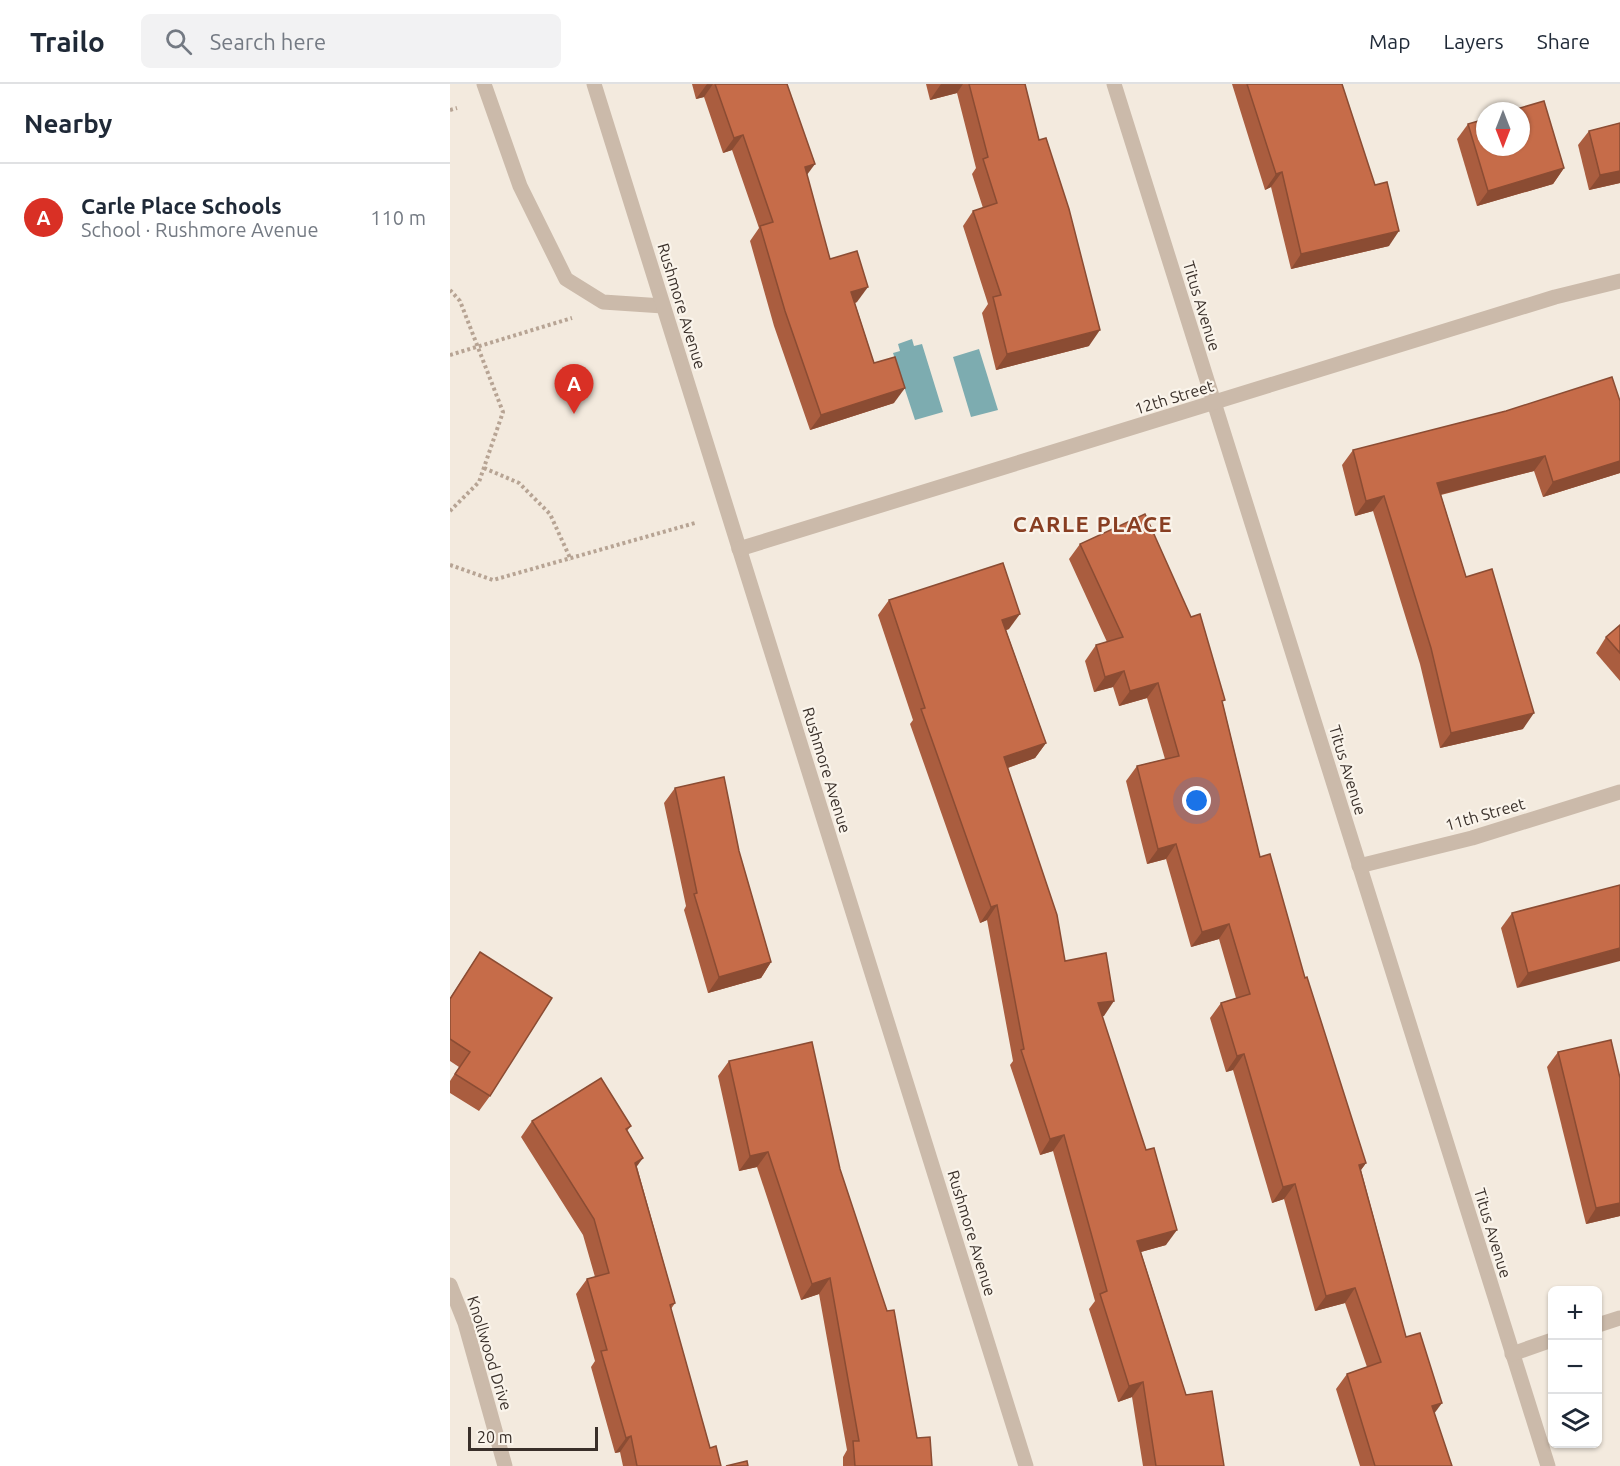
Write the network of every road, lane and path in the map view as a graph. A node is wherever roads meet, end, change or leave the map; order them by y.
1 (484, 84) edge
2 (594, 84) edge
3 (1114, 84) edge
4 (457, 108) dead end
5 (450, 110) edge
6 (1620, 281) edge
7 (450, 290) edge
8 (663, 306) junction
9 (578, 316) dead end
10 (477, 346) junction
11 (450, 355) edge
12 (1214, 404) junction
13 (484, 468) junction
14 (450, 511) edge
15 (695, 523) dead end
16 (739, 549) junction
17 (571, 560) junction
18 (450, 565) edge
19 (1620, 792) edge
20 (1359, 866) junction
21 (450, 1285) edge
22 (1620, 1318) edge
23 (1602, 1324) edge
24 (1548, 1341) edge
25 (1512, 1354) junction
26 (505, 1466) edge
27 (1026, 1466) edge
28 (1548, 1466) edge

1 - 8 street
2 - 8 street, Rushmore Avenue
3 - 12 street, Titus Avenue
4 - 5 path
6 - 12 street, 12th Street
7 - 10 path
8 - 16 street, Rushmore Avenue
9 - 10 path
10 - 11 path
10 - 13 path
12 - 16 street, 12th Street
12 - 20 street, Titus Avenue
13 - 14 path
13 - 17 path
15 - 17 path
16 - 27 street, Rushmore Avenue
17 - 18 path
19 - 20 street, 11th Street
20 - 25 street, Titus Avenue
21 - 26 street, Knollwood Drive
22 - 23 street
24 - 25 street
25 - 28 street, Titus Avenue

